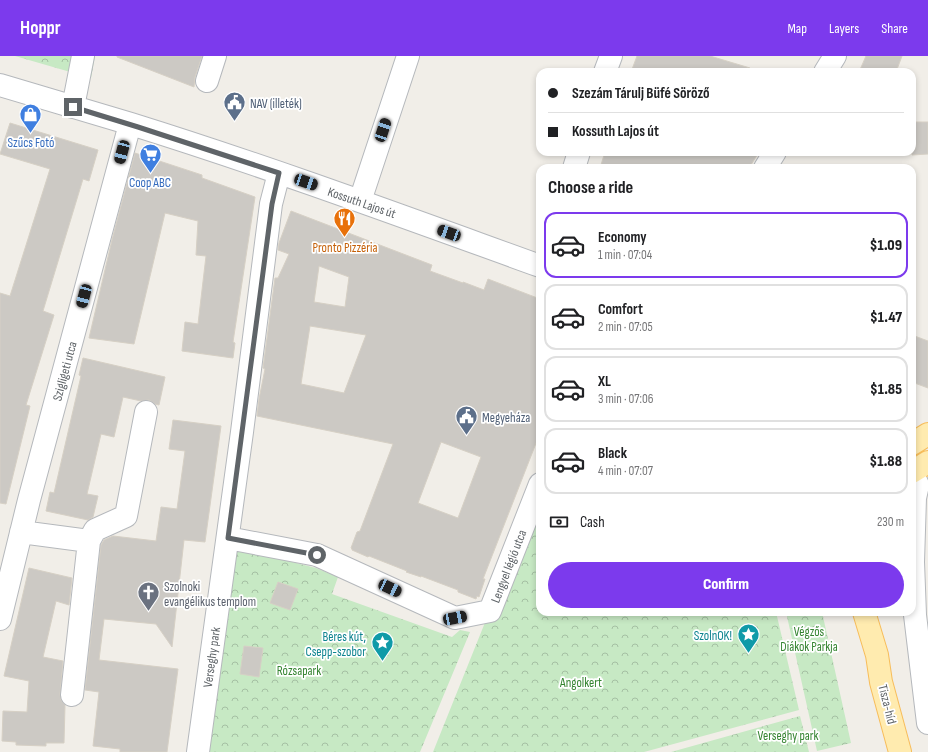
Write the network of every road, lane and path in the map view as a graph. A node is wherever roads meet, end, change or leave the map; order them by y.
1 (83, 56) edge
2 (215, 56) edge
3 (408, 56) edge
4 (611, 56) edge
5 (835, 56) edge
6 (607, 68) edge
7 (828, 68) edge
8 (207, 81) dead end
9 (0, 85) edge
10 (73, 107) junction
11 (130, 124) junction
12 (279, 173) junction
13 (360, 201) junction
14 (536, 265) edge
15 (146, 412) dead end
16 (916, 430) edge
17 (928, 434) edge
18 (916, 442) edge
19 (928, 462) edge
20 (916, 470) edge
21 (916, 481) edge
22 (536, 494) edge
23 (916, 494) edge
24 (22, 532) junction
25 (228, 538) junction
26 (89, 541) junction
27 (865, 616) edge
28 (880, 616) edge
29 (915, 616) edge
30 (0, 619) edge
31 (877, 655) junction
32 (72, 695) dead end
33 (928, 723) edge
34 (198, 752) edge
35 (900, 752) edge

1 - 10 street
2 - 8 street
3 - 13 street
4 - 6 street
5 - 7 street
9 - 10 street, Kossuth Lajos út
10 - 11 street, Kossuth Lajos út
11 - 12 street, Kossuth Lajos út
11 - 24 street, Szigligeti utca
12 - 13 street, Kossuth Lajos út
12 - 25 street, Verseghy park
13 - 14 street, Kossuth Lajos út
15 - 26 street
16 - 17 street
17 - 18 main road
19 - 20 main road
21 - 23 street
22 - 25 street, Lengyel légió utca
24 - 26 street
24 - 30 street, Szigligeti utca
25 - 34 street, Verseghy park
26 - 32 street
27 - 31 main road
28 - 31 main road
29 - 33 street
31 - 35 main road, Tisza-híd

